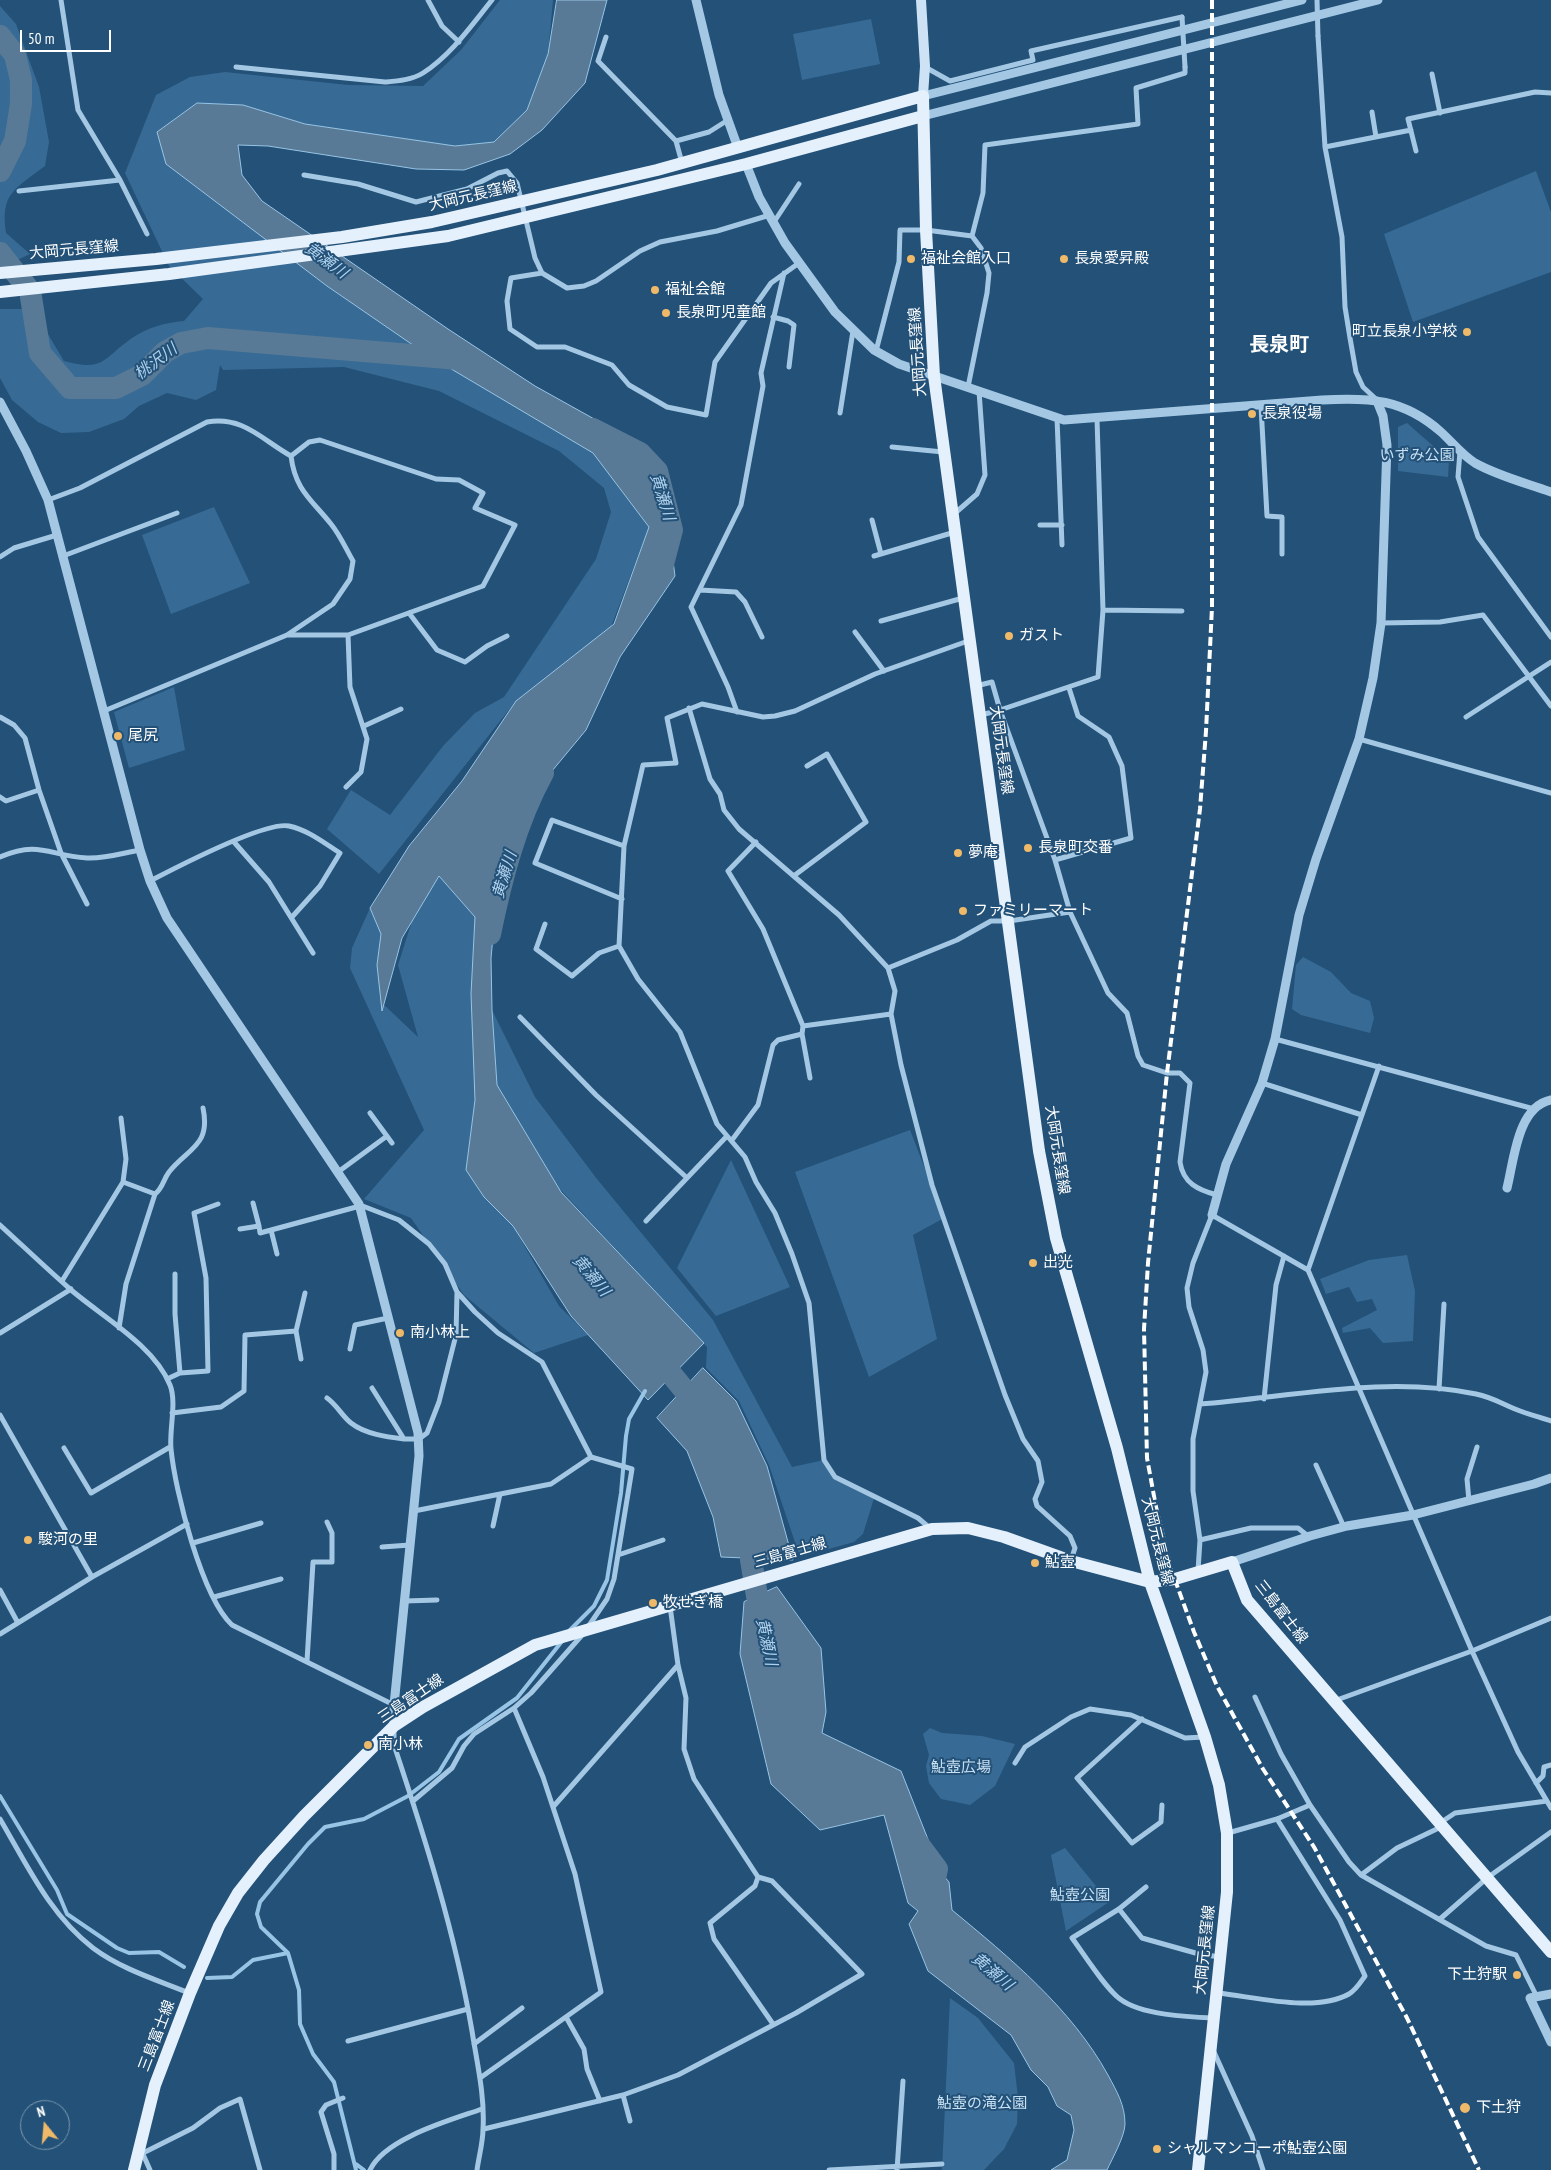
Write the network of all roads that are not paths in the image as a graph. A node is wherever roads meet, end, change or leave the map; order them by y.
1 (61, 0) edge
2 (428, 0) edge
3 (492, 0) edge
4 (696, 0) edge
5 (922, 0) edge
6 (1302, 0) edge
7 (1317, 0) edge
8 (1378, 0) edge
9 (606, 37) dead end
10 (459, 42) junction
11 (236, 66) dead end
12 (925, 66) junction
13 (1432, 74) dead end
14 (1551, 93) edge
15 (923, 96) junction
16 (1372, 112) dead end
17 (1440, 113) junction
18 (923, 116) junction
19 (728, 120) junction
20 (1411, 130) junction
21 (1376, 137) junction
22 (676, 142) junction
23 (1325, 147) junction
24 (738, 148) junction
25 (1416, 151) dead end
26 (682, 163) junction
27 (746, 164) junction
28 (304, 175) dead end
29 (120, 180) junction
30 (799, 184) dead end
31 (19, 192) dead end
32 (520, 202) junction
33 (525, 217) junction
34 (772, 218) junction
35 (926, 230) junction
36 (147, 234) dead end
37 (972, 236) junction
38 (799, 263) junction
39 (0, 273) edge
40 (542, 273) junction
41 (784, 273) junction
42 (1, 292) edge
43 (773, 317) junction
44 (854, 331) junction
45 (876, 351) junction
46 (789, 367) dead end
47 (934, 376) junction
48 (968, 387) junction
49 (979, 391) junction
50 (1377, 401) junction
51 (0, 402) edge
52 (1261, 406) junction
53 (840, 414) dead end
54 (1057, 418) junction
55 (1097, 419) junction
56 (892, 447) dead end
57 (1460, 451) junction
58 (944, 452) junction
59 (291, 456) junction
60 (1551, 492) edge
61 (48, 500) junction
62 (176, 513) dead end
63 (952, 516) junction
64 (872, 520) dead end
65 (1040, 525) dead end
66 (1062, 525) junction
67 (954, 532) junction
68 (57, 535) junction
69 (1062, 545) dead end
70 (881, 554) junction
71 (1282, 554) dead end
72 (63, 556) junction
73 (874, 556) dead end
74 (0, 557) edge
75 (700, 590) junction
76 (963, 598) junction
77 (1103, 610) junction
78 (1182, 611) dead end
79 (409, 613) junction
80 (881, 621) dead end
81 (1381, 623) junction
82 (855, 632) dead end
83 (287, 635) junction
84 (348, 635) junction
85 (507, 636) dead end
86 (1551, 637) edge
87 (762, 638) dead end
88 (968, 641) junction
89 (1551, 662) edge
90 (884, 671) junction
91 (1530, 677) junction
92 (976, 686) junction
93 (1069, 688) junction
94 (1550, 703) edge
95 (689, 708) junction
96 (401, 709) dead end
97 (1000, 710) junction
98 (104, 711) junction
99 (737, 712) junction
100 (980, 715) junction
101 (1466, 717) dead end
102 (2, 718) edge
103 (0, 724) edge
104 (364, 726) junction
105 (1360, 739) junction
106 (807, 766) dead end
107 (346, 787) dead end
108 (39, 790) junction
109 (1551, 793) edge
110 (0, 797) edge
111 (234, 842) junction
112 (756, 842) junction
113 (624, 846) junction
114 (140, 850) junction
115 (61, 853) junction
116 (0, 857) edge
117 (1055, 860) junction
118 (795, 875) junction
119 (150, 881) junction
120 (622, 899) junction
121 (87, 904) dead end
122 (1070, 912) junction
123 (292, 917) junction
124 (1009, 921) junction
125 (545, 924) dead end
126 (619, 946) junction
127 (313, 953) dead end
128 (888, 968) junction
129 (891, 1014) junction
130 (520, 1017) dead end
131 (803, 1026) junction
132 (802, 1034) junction
133 (1275, 1039) junction
134 (1379, 1066) junction
135 (810, 1078) dead end
136 (1262, 1083) junction
137 (1551, 1100) edge
138 (203, 1108) dead end
139 (1534, 1109) junction
140 (370, 1113) dead end
141 (1362, 1115) junction
142 (121, 1118) dead end
143 (387, 1136) junction
144 (727, 1136) junction
145 (732, 1140) junction
146 (392, 1143) dead end
147 (338, 1172) junction
148 (686, 1177) junction
149 (122, 1182) junction
150 (1508, 1188) dead end
151 (154, 1194) junction
152 (1218, 1195) junction
153 (253, 1203) dead end
154 (218, 1204) dead end
155 (360, 1205) junction
156 (1212, 1215) junction
157 (646, 1221) dead end
158 (0, 1224) edge
159 (259, 1226) junction
160 (240, 1229) dead end
161 (270, 1230) junction
162 (277, 1254) dead end
163 (1284, 1256) junction
164 (1308, 1270) junction
165 (175, 1274) dead end
166 (62, 1281) junction
167 (71, 1289) junction
168 (457, 1292) junction
169 (305, 1293) dead end
170 (1444, 1304) dead end
171 (388, 1318) junction
172 (119, 1328) junction
173 (296, 1331) junction
174 (0, 1332) edge
175 (350, 1349) dead end
176 (301, 1358) dead end
177 (180, 1373) junction
178 (166, 1379) junction
179 (1358, 1386) junction
180 (372, 1388) dead end
181 (1439, 1389) junction
182 (327, 1398) dead end
183 (1264, 1399) junction
184 (1200, 1404) junction
185 (172, 1413) junction
186 (0, 1415) edge
187 (1551, 1421) edge
188 (404, 1439) junction
189 (418, 1439) junction
190 (170, 1446) junction
191 (1477, 1447) dead end
192 (64, 1448) dead end
193 (591, 1457) junction
194 (1316, 1466) dead end
195 (1551, 1478) edge
196 (500, 1494) junction
197 (1469, 1501) junction
198 (414, 1511) junction
199 (1413, 1515) junction
200 (327, 1522) dead end
201 (261, 1523) dead end
202 (187, 1524) junction
203 (493, 1526) dead end
204 (1344, 1527) junction
205 (932, 1529) junction
206 (1308, 1536) junction
207 (663, 1540) dead end
208 (1200, 1540) junction
209 (193, 1543) junction
210 (410, 1545) junction
211 (382, 1547) dead end
212 (618, 1555) junction
213 (1071, 1561) junction
214 (1232, 1562) junction
215 (1198, 1572) junction
216 (92, 1577) junction
217 (281, 1579) dead end
218 (1150, 1582) junction
219 (0, 1590) edge
220 (214, 1597) junction
221 (437, 1600) dead end
222 (405, 1601) junction
223 (670, 1606) junction
224 (1551, 1618) edge
225 (18, 1623) junction
226 (580, 1632) junction
227 (0, 1634) edge
228 (1472, 1651) junction
229 (307, 1661) junction
230 (678, 1666) junction
231 (1255, 1697) dead end
232 (1334, 1701) junction
233 (394, 1705) junction
234 (514, 1708) junction
235 (1142, 1719) junction
236 (394, 1726) junction
237 (1205, 1737) junction
238 (1015, 1763) dead end
239 (1551, 1765) edge
240 (1536, 1783) junction
241 (413, 1801) junction
242 (1546, 1801) junction
243 (1162, 1805) dead end
244 (1310, 1805) junction
245 (553, 1807) junction
246 (1551, 1808) edge
247 (0, 1819) edge
248 (1277, 1819) junction
249 (1441, 1825) junction
250 (1551, 1832) edge
251 (1227, 1833) junction
252 (1361, 1875) junction
253 (758, 1878) junction
254 (1487, 1878) junction
255 (1146, 1887) dead end
256 (1119, 1909) junction
257 (1440, 1919) junction
258 (1551, 1952) edge
259 (1220, 1957) junction
260 (190, 1993) junction
261 (1217, 1993) junction
262 (1551, 1994) edge
263 (1536, 1997) junction
264 (522, 2008) dead end
265 (468, 2009) junction
266 (566, 2017) junction
267 (1214, 2018) junction
268 (773, 2024) junction
269 (348, 2042) dead end
270 (1551, 2042) edge
271 (474, 2044) junction
272 (1212, 2047) junction
273 (480, 2078) junction
274 (903, 2081) dead end
275 (623, 2095) junction
276 (343, 2098) dead end
277 (600, 2101) junction
278 (482, 2109) junction
279 (630, 2121) dead end
280 (484, 2129) junction
281 (141, 2152) junction
282 (942, 2164) dead end
283 (897, 2168) edge
284 (845, 2169) edge
285 (134, 2170) edge
286 (150, 2170) edge
287 (260, 2170) edge
288 (334, 2170) edge
289 (370, 2170) edge
290 (477, 2170) edge
291 (829, 2170) edge
292 (1198, 2170) edge
293 (1263, 2170) edge

1 - 29 street
2 - 10 street
3 - 10 street
4 - 19 street
5 - 12 main road
6 - 15 street
7 - 23 street, bridge
8 - 18 street
9 - 22 street
10 - 11 street
12 - 15 main road
12 - 37 street, bridge
13 - 17 street
14 - 17 street
15 - 18 main road, 大岡元長窪線
15 - 24 main road, 大岡元長窪線
16 - 21 street
17 - 20 street
18 - 27 main road
18 - 35 main road, 大岡元長窪線
19 - 22 street
19 - 24 street
20 - 21 street
20 - 25 street
21 - 23 street
22 - 26 street
23 - 50 street
24 - 26 main road, 大岡元長窪線
26 - 32 main road, 大岡元長窪線
27 - 33 main road
27 - 34 street
28 - 32 street
29 - 31 street
29 - 36 street
30 - 34 street
32 - 33 street
32 - 39 main road, 大岡元長窪線
33 - 40 street
33 - 42 main road
34 - 38 street
34 - 40 street
35 - 37 street
35 - 45 street
35 - 47 main road, 大岡元長窪線
37 - 48 street
38 - 41 street
38 - 44 street
40 - 41 street
41 - 43 street
43 - 46 street
43 - 75 street
44 - 45 street
44 - 53 street
45 - 47 street
47 - 48 street
47 - 58 main road, 大岡元長窪線
48 - 49 street
49 - 54 street
49 - 63 street
50 - 52 street
50 - 57 street
50 - 81 street
51 - 61 street
52 - 55 street
52 - 71 street
54 - 55 street
54 - 66 street
55 - 77 street
56 - 58 street
57 - 60 street
57 - 86 street
58 - 63 main road, 大岡元長窪線
59 - 61 street
59 - 79 street
59 - 83 street
61 - 68 street
62 - 72 street
63 - 67 main road, 大岡元長窪線
64 - 70 street
65 - 66 street
66 - 69 street
67 - 70 street
67 - 76 main road, 大岡元長窪線
68 - 72 street
68 - 74 street
70 - 73 street
72 - 98 street
75 - 87 street
75 - 99 street
76 - 80 street
76 - 88 main road, 大岡元長窪線
77 - 78 street
77 - 93 street
79 - 84 street
79 - 85 street
81 - 91 street
81 - 105 street
82 - 90 street
83 - 84 street
83 - 98 street
84 - 104 street
88 - 90 street
88 - 92 main road, 大岡元長窪線
89 - 91 street
90 - 99 street
91 - 94 street
91 - 101 street
92 - 97 street
92 - 100 main road, 大岡元長窪線
93 - 97 street
93 - 117 street
95 - 99 street
95 - 112 street
95 - 113 street
96 - 104 street
97 - 100 street
97 - 117 street
98 - 114 street
100 - 124 main road, 大岡元長窪線
102 - 103 street
102 - 108 street
104 - 107 street
105 - 109 street
105 - 133 street
106 - 118 street
108 - 110 street
108 - 115 street
111 - 119 street
111 - 123 street
111 - 123 street
112 - 118 street
112 - 131 street
113 - 120 street
113 - 120 street
114 - 115 street
114 - 119 street
115 - 116 street
115 - 121 street
117 - 122 street
118 - 128 street
119 - 147 street
120 - 126 street
122 - 124 street
122 - 152 street
123 - 127 street
124 - 128 street
124 - 218 main road, 大岡元長窪線
125 - 126 street
126 - 144 street
128 - 129 street
129 - 131 street
129 - 213 street
130 - 148 street
131 - 132 street
132 - 135 street
132 - 145 street
133 - 134 street
133 - 136 street
134 - 139 street
134 - 141 street
136 - 141 street
136 - 152 street
137 - 139 street
138 - 151 street
139 - 150 street
140 - 143 street
141 - 164 street
142 - 149 street
143 - 146 street
143 - 147 street
144 - 145 street
144 - 148 street
145 - 205 street
147 - 155 street
148 - 157 street
149 - 151 street
149 - 166 street
151 - 172 street
152 - 156 street
153 - 159 street
154 - 177 street
155 - 161 street
155 - 168 street
155 - 171 street
156 - 163 street
156 - 184 street
158 - 166 street
159 - 160 street
159 - 161 street
161 - 162 street
163 - 164 street
163 - 183 street
164 - 179 street
165 - 177 street
166 - 167 street
167 - 172 street
167 - 174 street
168 - 189 street
168 - 193 street
169 - 173 street
170 - 181 street
171 - 175 street
171 - 189 street
172 - 178 street
173 - 176 street
173 - 185 street
177 - 178 street
178 - 185 street
179 - 181 street
179 - 183 street
179 - 199 street
180 - 188 street
181 - 187 street
182 - 188 street
183 - 184 street
184 - 208 street
185 - 190 street
186 - 216 street
188 - 189 street
189 - 198 street
190 - 192 street
190 - 202 street
191 - 197 street
193 - 196 street
193 - 212 street
194 - 204 street
195 - 197 street
196 - 198 street
196 - 203 street
197 - 199 street
198 - 210 street
199 - 204 street
199 - 228 street
200 - 229 street
201 - 209 street
202 - 209 street
202 - 216 street
204 - 206 street
205 - 213 main road, 三島富士線
205 - 223 main road, 三島富士線
206 - 208 street
206 - 214 street
207 - 212 street
208 - 215 street
209 - 220 street
210 - 211 street
210 - 222 street
212 - 226 street
213 - 218 main road, 三島富士線
214 - 215 main road, 三島富士線
214 - 232 main road, 三島富士線
215 - 218 main road, 三島富士線
216 - 225 street
217 - 220 street
218 - 237 main road, 大岡元長窪線
219 - 225 street
220 - 229 street
221 - 222 street
222 - 233 street
223 - 226 main road, 三島富士線
223 - 230 street
224 - 228 street
225 - 227 street
226 - 234 street
226 - 236 main road, 三島富士線
228 - 232 street
228 - 240 street
229 - 233 street
230 - 245 street
230 - 253 street
231 - 244 street
232 - 249 main road, 三島富士線
233 - 236 street
234 - 241 street
234 - 245 street
235 - 237 street
235 - 238 street
235 - 243 street
236 - 241 street
236 - 260 main road, 三島富士線
237 - 251 main road, 大岡元長窪線
239 - 240 street
240 - 242 street
241 - 265 street
242 - 246 street
242 - 249 street
244 - 248 street
244 - 252 street
245 - 266 street
247 - 260 street
248 - 251 street
248 - 261 street
249 - 252 street
249 - 254 main road, 三島富士線
250 - 254 street
251 - 259 main road, 大岡元長窪線
252 - 257 street
253 - 268 street
253 - 268 street
254 - 257 street
254 - 258 main road, 三島富士線
255 - 256 street
256 - 259 street
256 - 267 street
257 - 263 street
259 - 261 main road, 大岡元長窪線
260 - 281 main road, 三島富士線
261 - 267 main road, 大岡元長窪線
262 - 263 street
263 - 270 street
264 - 271 street
265 - 269 street
265 - 271 street
266 - 273 street
266 - 277 street
267 - 272 main road, 大岡元長窪線
268 - 275 street
271 - 273 street
272 - 292 main road, 大岡元長窪線
272 - 293 street
273 - 278 street
274 - 283 street
275 - 277 street
275 - 279 street
276 - 288 street
277 - 280 street
278 - 280 street
278 - 289 street
280 - 290 street
281 - 285 main road, 三島富士線
281 - 286 street
281 - 287 street
282 - 283 street
283 - 284 street
284 - 291 street

